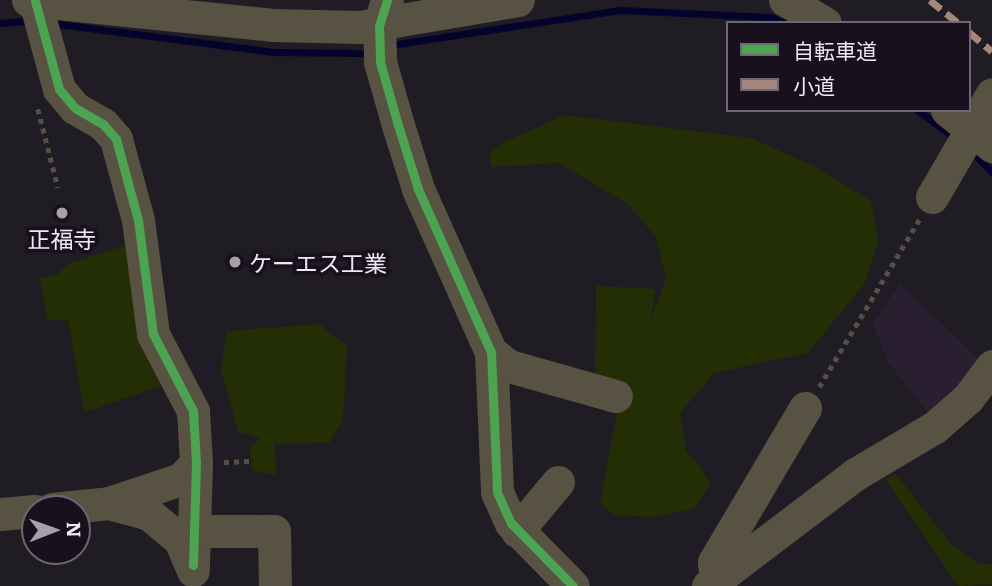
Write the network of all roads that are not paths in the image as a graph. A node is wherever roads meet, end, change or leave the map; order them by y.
1 (519, 0) edge
2 (785, 0) edge
3 (32, 1) edge
4 (383, 13) edge
5 (822, 21) edge
6 (992, 94) edge
7 (971, 128) edge
8 (932, 197) road end
9 (492, 352) junction
10 (992, 366) edge
11 (616, 396) dead end
12 (809, 402) road end
13 (196, 463) junction
14 (558, 482) dead end
15 (109, 503) junction
16 (91, 505) edge
17 (21, 512) edge
18 (0, 514) edge
19 (517, 531) junction
20 (191, 556) edge
21 (712, 582) edge
22 (275, 586) edge
23 (573, 586) edge

1 - 4 street
2 - 5 street
3 - 4 street
3 - 13 street
4 - 9 street
6 - 7 street
7 - 8 street
9 - 11 street
9 - 19 street
10 - 21 street
12 - 21 street
13 - 15 street
13 - 20 street
14 - 19 street
15 - 16 street
15 - 20 street
17 - 18 street
19 - 23 street
20 - 22 street

